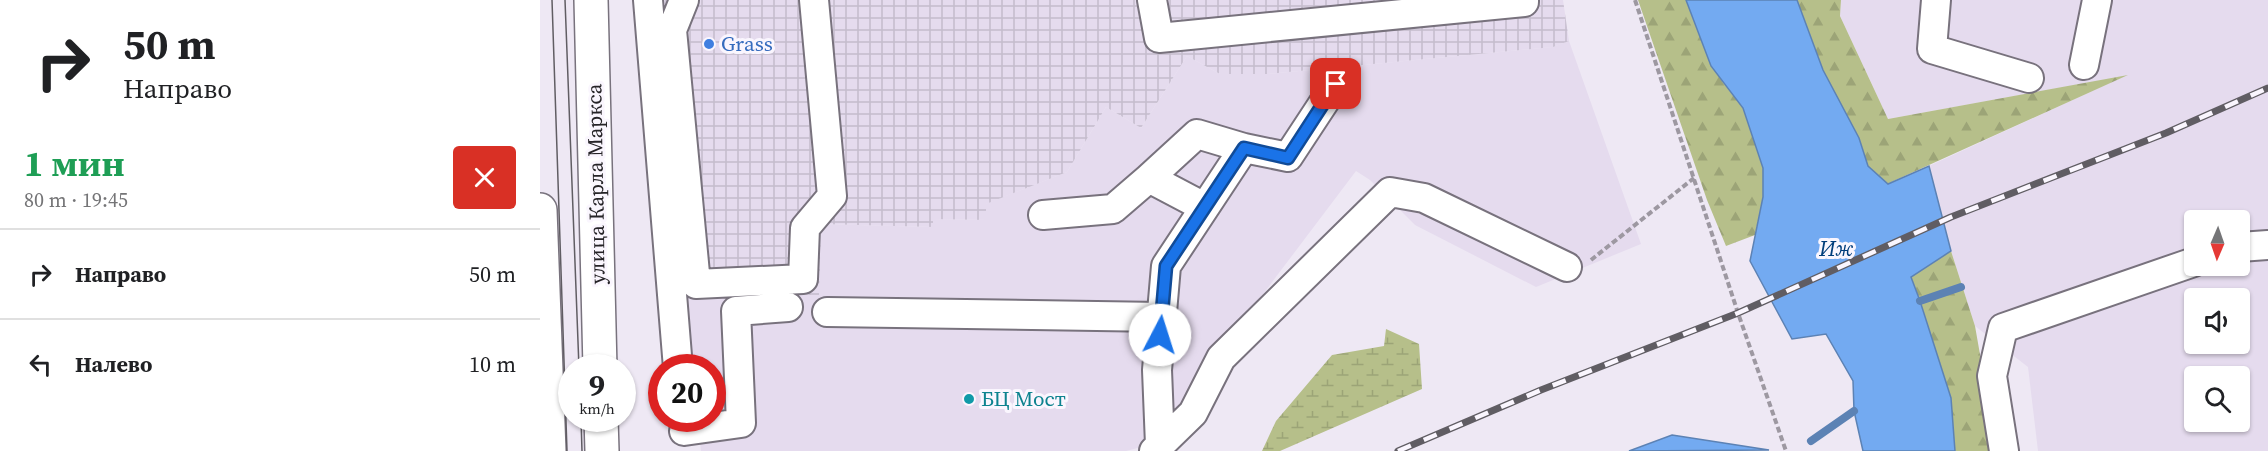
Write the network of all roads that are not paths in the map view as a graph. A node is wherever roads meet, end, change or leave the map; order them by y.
1 (591, 0) edge
2 (648, 0) edge
3 (684, 0) edge
4 (814, 0) edge
5 (1152, 0) edge
6 (1524, 0) edge
7 (1936, 0) edge
8 (2097, 0) edge
9 (2084, 65) dead end
10 (2029, 78) dead end
11 (1336, 84) dead end
12 (1244, 148) junction
13 (1149, 178) junction
14 (1204, 207) junction
15 (540, 210) edge
16 (1042, 215) dead end
17 (2268, 245) edge
18 (2250, 246) edge
19 (2184, 265) edge
20 (1567, 267) road end
21 (788, 307) dead end
22 (827, 312) dead end
23 (1161, 317) junction
24 (600, 354) edge
25 (677, 354) edge
26 (726, 425) edge
27 (601, 432) edge
28 (1157, 448) edge
29 (549, 451) edge
30 (602, 451) edge
31 (2004, 451) edge

1 - 24 main road, улица Карла Маркса
2 - 25 street
3 - 4 street
5 - 6 street
7 - 10 street
8 - 9 street
11 - 12 street
12 - 13 street
12 - 14 street
13 - 14 street
13 - 16 street
14 - 23 street
15 - 29 main road
17 - 18 street
19 - 31 street
20 - 28 street
21 - 26 street
22 - 23 street
23 - 28 street
27 - 30 main road

